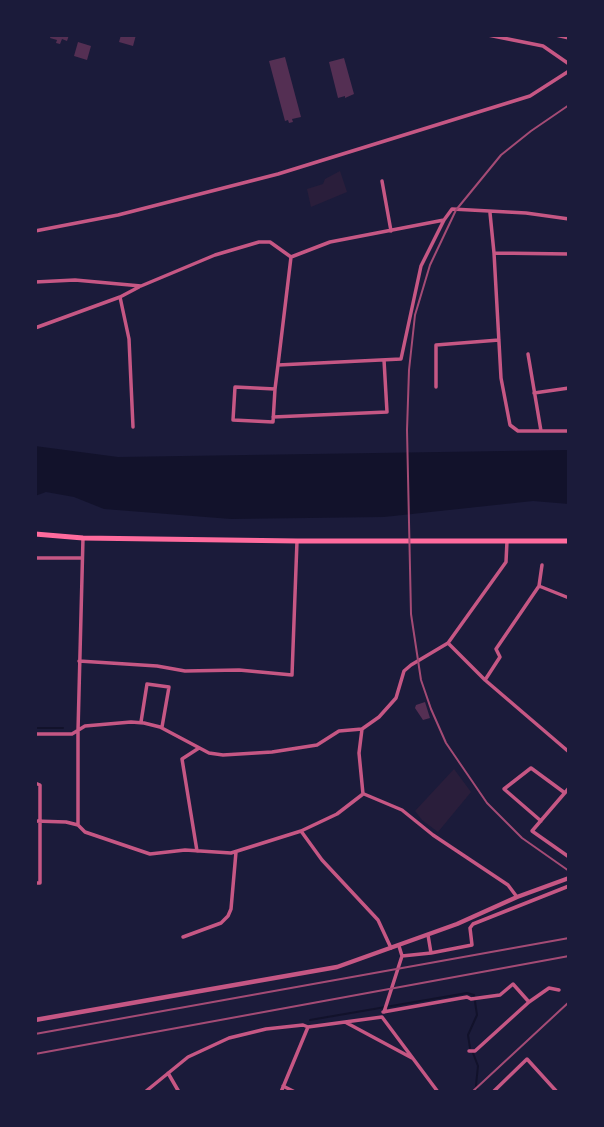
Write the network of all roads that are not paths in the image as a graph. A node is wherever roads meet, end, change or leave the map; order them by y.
1 (488, 35) edge
2 (556, 35) edge
3 (569, 38) edge
4 (569, 64) edge
5 (569, 71) edge
6 (382, 181) dead end
7 (490, 213) junction
8 (444, 219) junction
9 (569, 219) edge
10 (35, 231) edge
11 (391, 231) junction
12 (494, 253) junction
13 (569, 254) edge
14 (291, 257) junction
15 (35, 282) edge
16 (141, 286) junction
17 (120, 297) junction
18 (35, 328) edge
19 (499, 340) junction
20 (528, 354) dead end
21 (384, 360) junction
22 (278, 365) junction
23 (436, 387) dead end
24 (569, 388) edge
25 (275, 389) junction
26 (534, 393) junction
27 (273, 417) junction
28 (133, 427) dead end
29 (541, 431) junction
30 (569, 431) edge
31 (35, 534) edge
32 (83, 538) junction
33 (297, 541) junction
34 (508, 541) junction
35 (569, 541) edge
36 (35, 558) edge
37 (82, 558) junction
38 (542, 565) dead end
39 (538, 586) junction
40 (569, 598) edge
41 (448, 643) junction
42 (79, 661) junction
43 (485, 680) junction
44 (141, 722) junction
45 (162, 728) junction
46 (362, 729) junction
47 (78, 731) junction
48 (35, 734) edge
49 (200, 748) junction
50 (569, 752) edge
51 (35, 783) edge
52 (567, 790) edge
53 (363, 794) junction
54 (38, 821) edge
55 (541, 821) junction
56 (78, 825) junction
57 (301, 831) junction
58 (197, 851) junction
59 (236, 852) junction
60 (569, 857) edge
61 (569, 878) edge
62 (35, 883) edge
63 (569, 886) edge
64 (517, 897) junction
65 (428, 935) junction
66 (183, 937) dead end
67 (399, 946) junction
68 (391, 948) junction
69 (431, 953) junction
70 (402, 956) junction
71 (559, 990) dead end
72 (530, 1002) junction
73 (383, 1015) junction
74 (35, 1020) edge
75 (343, 1021) junction
76 (308, 1027) junction
77 (469, 1051) dead end
78 (414, 1059) junction
79 (168, 1073) junction
80 (283, 1086) junction
81 (145, 1092) edge
82 (179, 1092) edge
83 (281, 1092) edge
84 (295, 1092) edge
85 (438, 1092) edge
86 (493, 1092) edge
87 (557, 1092) edge

1 - 4 street
2 - 3 street
5 - 10 street
6 - 11 street
7 - 8 street
7 - 9 street
7 - 12 street
8 - 11 street
8 - 21 street
11 - 14 street
12 - 13 street
12 - 19 street
14 - 16 street
14 - 22 street
15 - 16 street
16 - 17 street
17 - 18 street
17 - 28 street
19 - 23 street
19 - 29 street
20 - 26 street
21 - 22 street
21 - 27 street
22 - 25 street
24 - 26 street
25 - 27 street
25 - 27 street
26 - 29 street
29 - 30 street
31 - 32 main road
32 - 33 main road
32 - 37 street
33 - 34 main road
33 - 42 street
34 - 35 main road
34 - 41 street
36 - 37 street
37 - 42 street
38 - 39 street
39 - 40 street
39 - 43 street
41 - 43 street
41 - 46 street
42 - 47 street
43 - 50 street
44 - 45 street
44 - 45 street
44 - 47 street
45 - 49 street
46 - 49 street
46 - 53 street
47 - 48 street
47 - 56 street
49 - 58 street
51 - 54 street
52 - 55 street
52 - 55 street
53 - 57 street
53 - 64 street
54 - 56 street
54 - 62 street
55 - 60 street
56 - 58 street
57 - 59 street
57 - 68 street
58 - 59 street
59 - 66 street
61 - 64 street
63 - 69 street
64 - 65 street
65 - 67 street
65 - 69 street
67 - 68 street
67 - 70 street
68 - 74 street
69 - 70 street
70 - 73 street
71 - 72 street
72 - 73 street
72 - 77 street
73 - 75 street
73 - 78 street
75 - 76 street
75 - 78 street
76 - 79 street
76 - 80 street
78 - 85 street
79 - 81 street
79 - 82 street
80 - 83 street
80 - 84 street
86 - 87 street

